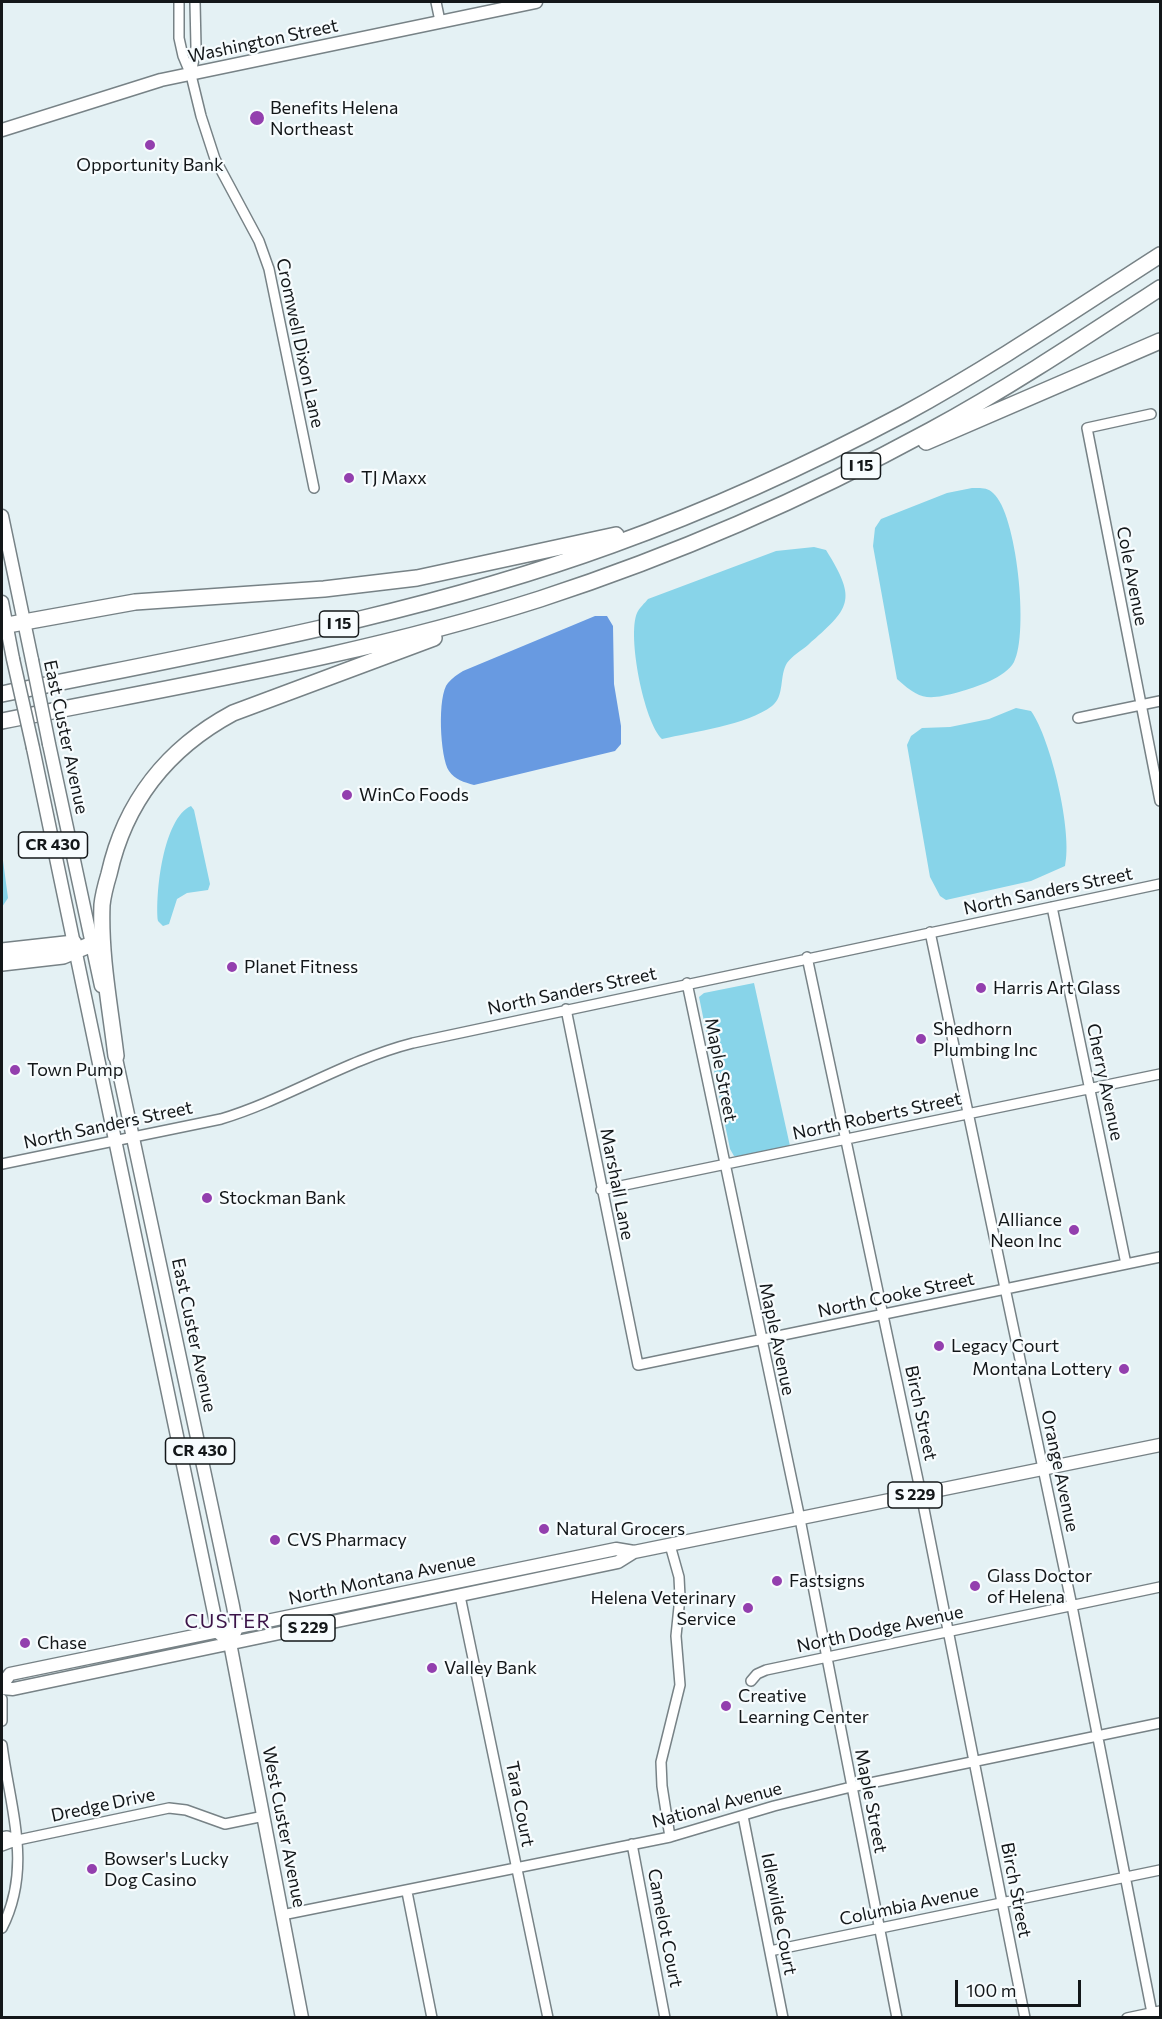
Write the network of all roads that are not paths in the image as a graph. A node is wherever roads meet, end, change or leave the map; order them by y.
1 (179, 2) edge
2 (195, 2) edge
3 (436, 2) edge
4 (536, 2) edge
5 (440, 21) junction
6 (191, 75) junction
7 (2, 130) edge
8 (1161, 255) edge
9 (1161, 288) edge
10 (1161, 341) edge
11 (1151, 414) dead end
12 (851, 472) junction
13 (314, 488) dead end
14 (2, 516) edge
15 (669, 523) junction
16 (539, 599) junction
17 (2, 602) edge
18 (24, 621) junction
19 (4, 626) edge
20 (2, 693) edge
21 (1161, 701) edge
22 (92, 703) junction
23 (1140, 705) junction
24 (1078, 718) dead end
25 (2, 721) edge
26 (2, 729) edge
27 (1161, 801) edge
28 (1161, 884) edge
29 (1052, 907) junction
30 (930, 932) junction
31 (92, 944) junction
32 (75, 948) junction
33 (2, 951) edge
34 (807, 957) junction
35 (2, 963) edge
36 (687, 983) junction
37 (566, 1009) junction
38 (116, 1056) junction
39 (1161, 1074) edge
40 (1090, 1089) junction
41 (968, 1114) junction
42 (133, 1136) junction
43 (845, 1139) junction
44 (114, 1140) junction
45 (2, 1164) edge
46 (723, 1164) junction
47 (601, 1190) junction
48 (1161, 1257) edge
49 (1126, 1264) junction
50 (1004, 1289) junction
51 (882, 1315) junction
52 (760, 1340) junction
53 (638, 1365) joint
54 (1161, 1445) edge
55 (1043, 1469) junction
56 (921, 1494) junction
57 (800, 1519) junction
58 (670, 1545) junction
59 (634, 1552) junction
60 (1161, 1587) edge
61 (460, 1596) junction
62 (1072, 1606) junction
63 (237, 1628) junction
64 (218, 1632) junction
65 (947, 1632) junction
66 (230, 1643) junction
67 (825, 1657) junction
68 (751, 1681) dead end
69 (2, 1686) edge
70 (2, 1699) edge
71 (2, 1721) edge
72 (1161, 1723) edge
73 (1097, 1736) junction
74 (2, 1745) edge
75 (974, 1762) junction
76 (851, 1787) junction
77 (264, 1816) junction
78 (743, 1816) junction
79 (2, 1837) edge
80 (670, 1837) junction
81 (18, 1840) junction
82 (632, 1844) junction
83 (2, 1846) edge
84 (516, 1869) junction
85 (1161, 1870) edge
86 (1126, 1878) junction
87 (407, 1892) junction
88 (1002, 1903) junction
89 (282, 1915) junction
90 (2, 1928) edge
91 (880, 1928) junction
92 (770, 1951) junction
93 (1156, 2013) edge
94 (302, 2018) edge
95 (432, 2018) edge
96 (548, 2018) edge
97 (666, 2018) edge
98 (783, 2018) edge
99 (897, 2018) edge
100 (1025, 2018) edge
101 (1127, 2018) edge

1 - 6 street, Cromwell Dixon Lane
2 - 6 street, Cromwell Dixon Lane
3 - 5 street
4 - 5 main road, Washington Street
5 - 6 main road, Washington Street
6 - 7 main road, Washington Street
6 - 13 street, Cromwell Dixon Lane
8 - 15 highway, I 15
9 - 12 highway, I 15
10 - 12 highway
11 - 23 street, Cole Avenue
12 - 16 highway, I 15
14 - 18 main road, East Custer Avenue / CR 430
15 - 18 highway
15 - 20 highway, I 15
16 - 22 highway, I 15
16 - 38 highway
17 - 19 main road, East Custer Avenue / CR 430
18 - 19 highway
18 - 31 main road, East Custer Avenue / CR 430, bridge
19 - 32 main road, East Custer Avenue / CR 430, bridge
21 - 23 street
22 - 25 highway, I 15
22 - 26 highway
23 - 24 street
23 - 27 street, Cole Avenue
28 - 29 street, North Sanders Street
29 - 30 street, North Sanders Street
29 - 40 street, Cherry Avenue
30 - 34 street, North Sanders Street
30 - 41 street, Orange Avenue
31 - 32 highway
31 - 38 main road, East Custer Avenue / CR 430
32 - 33 highway
32 - 35 highway
32 - 44 main road, East Custer Avenue / CR 430
34 - 36 street, North Sanders Street
34 - 43 street, Birch Street
36 - 37 street, North Sanders Street
36 - 46 street, Maple Street
37 - 42 street, North Sanders Street
37 - 47 street, Marshall Lane
38 - 42 main road, East Custer Avenue / CR 430
39 - 40 street, North Roberts Street
40 - 41 street, North Roberts Street
40 - 49 street, Cherry Avenue
41 - 43 street, North Roberts Street
41 - 50 street, Orange Avenue
42 - 44 street, North Sanders Street
42 - 63 main road, East Custer Avenue / CR 430
43 - 46 street, North Roberts Street
43 - 51 street, Birch Street
44 - 45 street, North Sanders Street
44 - 64 main road, East Custer Avenue / CR 430
46 - 47 street, North Roberts Street
46 - 52 street, Maple Avenue
47 - 53 street, Marshall Lane
48 - 49 street, North Cooke Street
49 - 50 street, North Cooke Street
50 - 51 street, North Cooke Street
50 - 55 street, Orange Avenue
51 - 52 street, North Cooke Street
51 - 56 street, Birch Street
52 - 53 street, North Cooke Street
52 - 57 street, Maple Avenue
54 - 55 main road, North Montana Avenue / S 229
55 - 56 main road, North Montana Avenue / S 229
55 - 62 street, Orange Avenue
56 - 57 main road, North Montana Avenue / S 229
56 - 65 street, Birch Street
57 - 58 main road, North Montana Avenue / S 229
57 - 67 street, Maple Street
58 - 59 main road, North Montana Avenue / S 229
58 - 80 street
59 - 61 main road, North Montana Avenue / S 229
59 - 63 main road, North Montana Avenue / S 229
60 - 62 street, North Dodge Avenue
61 - 66 main road, North Montana Avenue / S 229
61 - 84 street, Tara Court
62 - 65 street, North Dodge Avenue
62 - 73 street, Orange Avenue
63 - 64 main road, North Montana Avenue / S 229
63 - 66 main road
64 - 66 main road
64 - 69 main road, North Montana Avenue / S 229
65 - 67 street, North Dodge Avenue
65 - 75 street, Birch Street
66 - 69 main road, North Montana Avenue / S 229
66 - 77 main road, West Custer Avenue
67 - 68 street, North Dodge Avenue
67 - 76 street, Maple Street
70 - 71 street
72 - 73 street, National Avenue
73 - 75 street, National Avenue
73 - 86 street, Orange Avenue
74 - 81 street
75 - 76 street, National Avenue
75 - 88 street, Birch Street
76 - 78 street, National Avenue
76 - 91 street, Maple Street
77 - 81 street, Dredge Drive
77 - 89 main road, West Custer Avenue
78 - 80 street, National Avenue
78 - 92 street, Idlewilde Court
79 - 81 street, Dredge Drive
80 - 82 street, National Avenue
81 - 83 street, Dredge Drive
81 - 90 street
82 - 84 street, National Avenue
82 - 97 street, Camelot Court
84 - 87 street, National Avenue
84 - 96 street, Tara Court
85 - 86 street, Columbia Avenue
86 - 88 street, Columbia Avenue
86 - 93 street, Orange Avenue
87 - 89 street, National Avenue
87 - 95 street
88 - 91 street, Columbia Avenue
88 - 100 street, Birch Street
89 - 94 main road, West Custer Avenue
91 - 92 street, Columbia Avenue
91 - 99 street, Maple Street
92 - 98 street, Idlewilde Court
93 - 101 street

